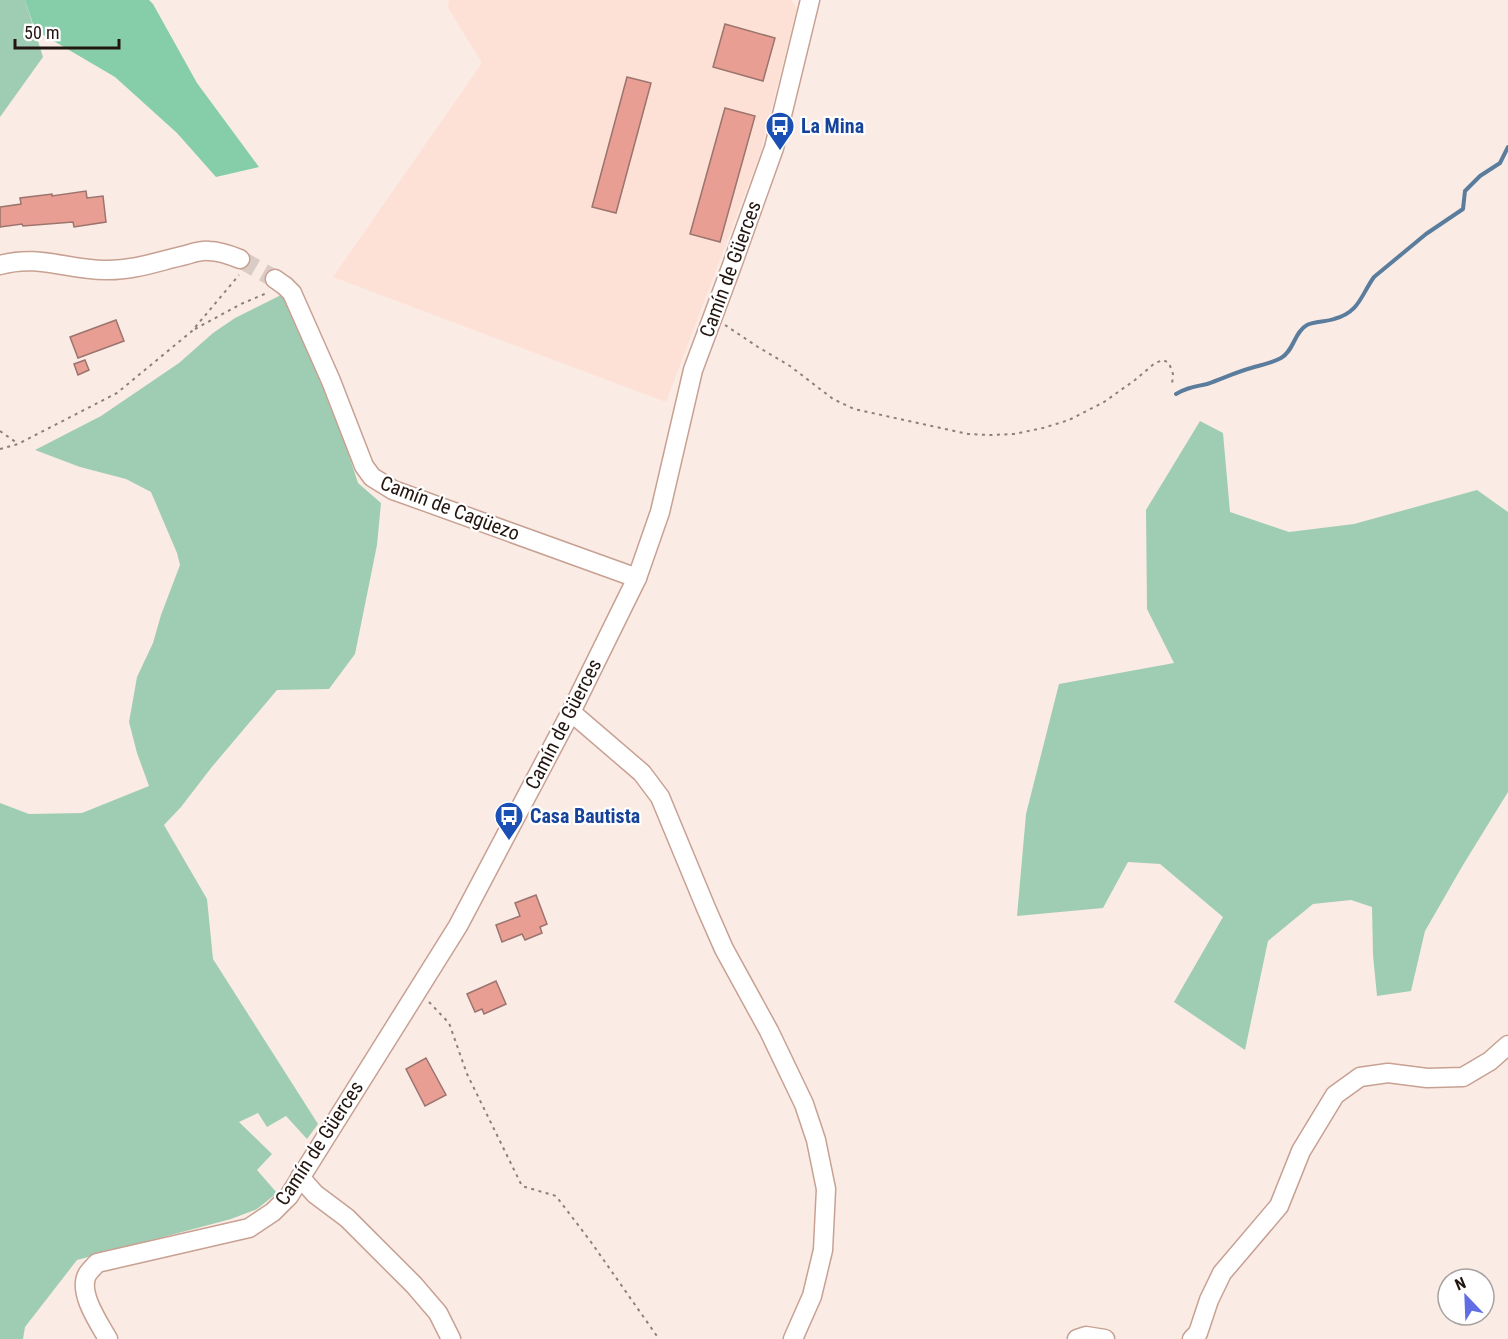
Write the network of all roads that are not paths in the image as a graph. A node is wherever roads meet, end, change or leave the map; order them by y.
1 (810, 0) edge
2 (0, 265) edge
3 (240, 266) tunnel mouth
4 (280, 283) tunnel mouth
5 (637, 578) junction
6 (571, 712) junction
7 (1508, 1045) edge
8 (300, 1177) junction
9 (108, 1339) edge
10 (451, 1339) edge
11 (793, 1339) edge
12 (1077, 1339) edge
13 (1105, 1339) edge
14 (1192, 1339) edge

1 - 5 street, Camín de Güerces
2 - 3 street
4 - 5 street, Camín de Cagüezo
5 - 6 street, Camín de Güerces
6 - 8 street, Camín de Güerces
6 - 11 street
7 - 14 street
8 - 9 street, Camín de Güerces
8 - 10 street
12 - 13 street

